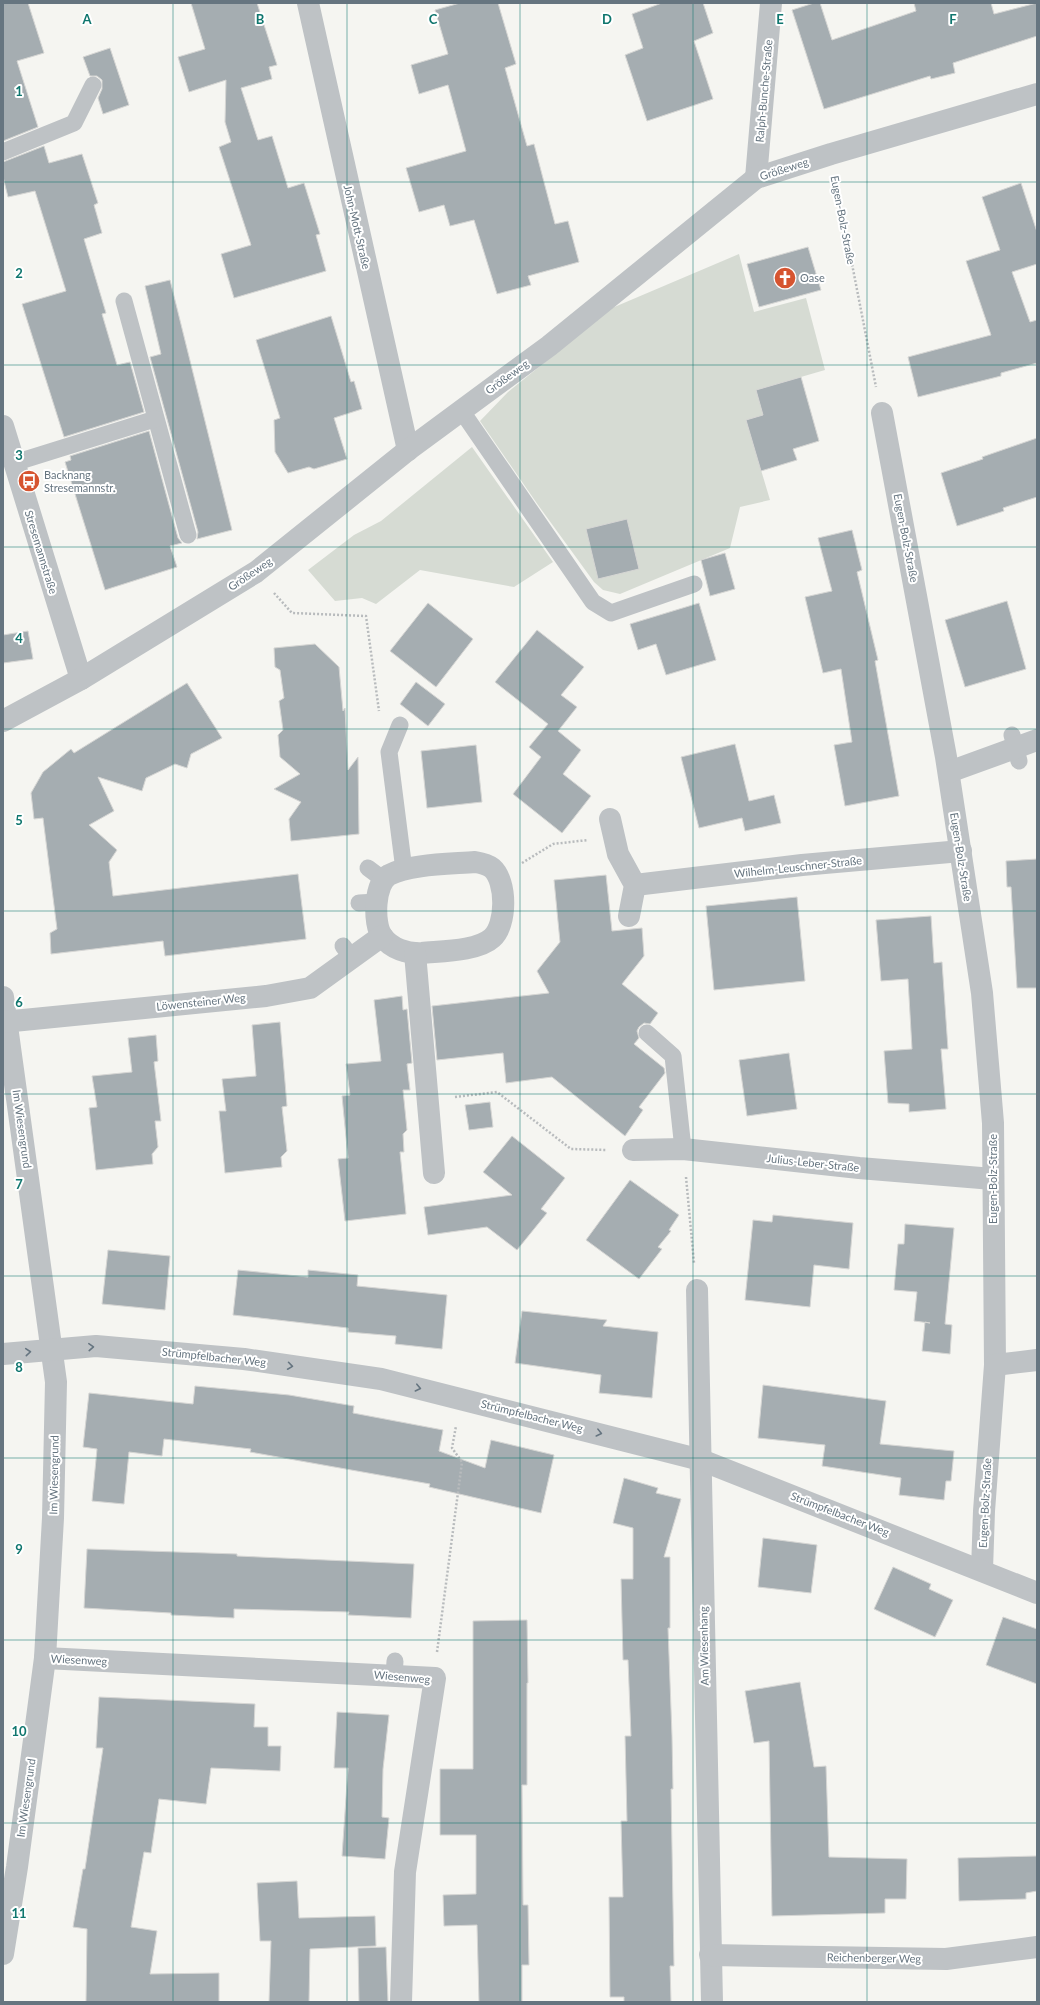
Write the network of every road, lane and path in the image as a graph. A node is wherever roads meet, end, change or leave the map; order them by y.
1 (308, 3) edge
2 (771, 3) edge
3 (93, 85) dead end
4 (1037, 94) edge
5 (3, 152) edge
6 (831, 154) junction
7 (756, 178) junction
8 (124, 301) dead end
9 (461, 410) junction
10 (882, 413) joint
11 (155, 419) junction
12 (3, 426) edge
13 (408, 450) junction
14 (14, 463) junction
15 (188, 534) dead end
16 (256, 572) junction
17 (694, 584) dead end
18 (81, 679) junction
19 (379, 712) dead end
20 (3, 721) edge
21 (400, 725) dead end
22 (1037, 740) edge
23 (949, 772) junction
24 (610, 820) dead end
25 (961, 851) junction
26 (618, 854) junction
27 (519, 864) dead end
28 (404, 870) junction
29 (635, 885) junction
30 (630, 916) dead end
31 (382, 936) junction
32 (415, 953) junction
33 (3, 997) edge
34 (5, 1022) edge
35 (647, 1033) dead end
36 (427, 1100) junction
37 (683, 1149) junction
38 (633, 1150) joint
39 (434, 1173) dead end
40 (992, 1178) junction
41 (697, 1290) joint
42 (53, 1350) junction
43 (3, 1354) edge
44 (1037, 1360) edge
45 (995, 1365) junction
46 (454, 1436) dead end
47 (701, 1460) junction
48 (982, 1570) junction
49 (1037, 1593) edge
50 (438, 1638) dead end
51 (45, 1658) junction
52 (1037, 1947) edge
53 (3, 1954) edge
54 (710, 1955) junction
55 (401, 2002) edge
56 (712, 2002) edge

1 - 13 street, John-Mott-Straße
2 - 7 street, Ralph-Bunche-Straße
3 - 5 lane
4 - 6 street, Größeweg
6 - 7 street, Größeweg
6 - 10 path, Eugen-Bolz-Straße
7 - 9 street, Größeweg
8 - 11 lane
9 - 13 street, Größeweg
9 - 17 lane
10 - 23 street, Eugen-Bolz-Straße
11 - 14 lane
11 - 15 lane
12 - 14 street, Stresemannstraße
13 - 16 street, Größeweg
14 - 18 street, Stresemannstraße
16 - 18 street, Größeweg
16 - 19 path
18 - 20 street, Größeweg
21 - 28 lane
22 - 23 street
23 - 25 street, Eugen-Bolz-Straße
24 - 26 street
25 - 29 street, Wilhelm-Leuschner-Straße
25 - 40 street, Eugen-Bolz-Straße
26 - 27 path
26 - 29 street
28 - 31 street
28 - 32 street
29 - 30 street
31 - 32 street
31 - 34 street, Löwensteiner Weg
32 - 36 street
33 - 34 street, Im Wiesengrund
34 - 42 street, Im Wiesengrund
35 - 37 lane
36 - 38 path
36 - 39 street
37 - 38 street, Julius-Leber-Straße
37 - 40 street, Julius-Leber-Straße
37 - 41 path
40 - 45 street, Eugen-Bolz-Straße
41 - 47 street, Am Wiesenhang
43 -> 42 street, Strümpfelbacher Weg
42 -> 47 street, Strümpfelbacher Weg
42 - 51 street, Im Wiesengrund
44 - 45 street
45 - 48 street, Eugen-Bolz-Straße
46 - 50 path
47 - 48 street, Strümpfelbacher Weg
47 - 54 street, Am Wiesenhang
48 - 49 street, Strümpfelbacher Weg
51 - 53 street, Im Wiesengrund
51 - 55 street, Wiesenweg
52 - 54 street, Reichenberger Weg
54 - 56 street, Am Wiesenhang

